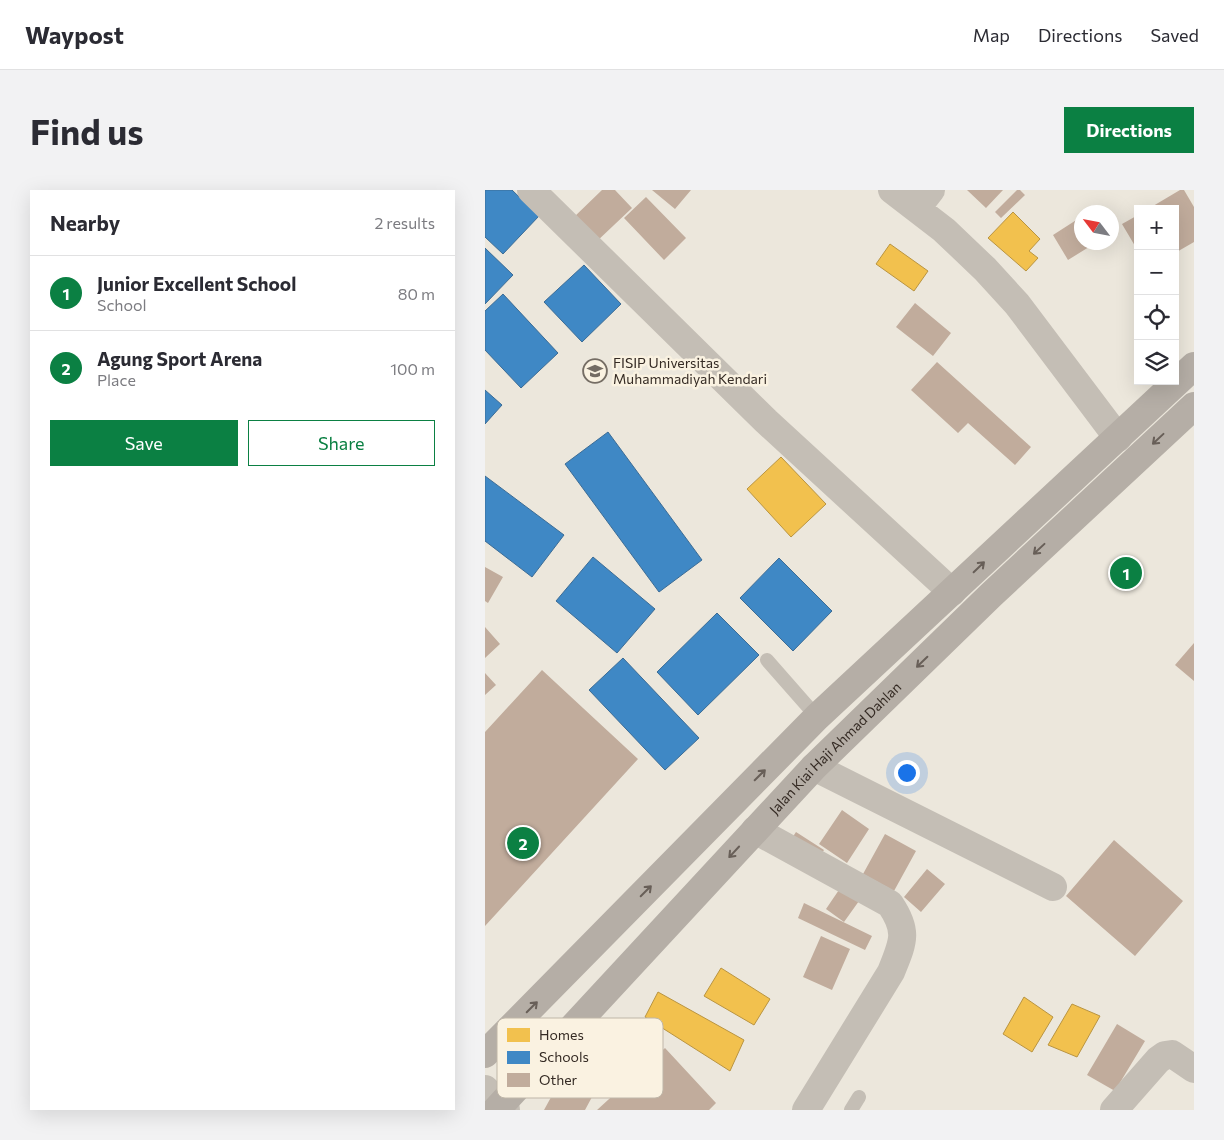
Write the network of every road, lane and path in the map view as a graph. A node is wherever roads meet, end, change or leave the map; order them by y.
1 (531, 190) edge
2 (892, 190) edge
3 (924, 199) edge
4 (1194, 366) edge
5 (1194, 406) edge
6 (1118, 438) junction
7 (952, 592) junction
8 (767, 660) dead end
9 (817, 717) junction
10 (813, 767) junction
11 (755, 830) junction
12 (1053, 887) dead end
13 (520, 1018) edge
14 (578, 1018) edge
15 (497, 1042) edge
16 (485, 1054) edge
17 (1194, 1069) edge
18 (859, 1097) dead end
19 (806, 1110) edge
20 (851, 1110) edge
21 (1114, 1110) edge

1 - 7 street
2 - 3 street
3 - 6 street
4 - 6 main road
5 -> 10 main road, Jalan Kiai Haji Ahmad Dahlan
7 -> 6 main road
7 - 9 main road
8 - 9 lane
13 -> 9 main road
10 - 11 main road, Jalan Kiai Haji Ahmad Dahlan
10 - 12 street
11 -> 14 main road, Jalan Kiai Haji Ahmad Dahlan
11 - 19 street
16 -> 15 main road
17 - 21 street
18 - 20 lane

